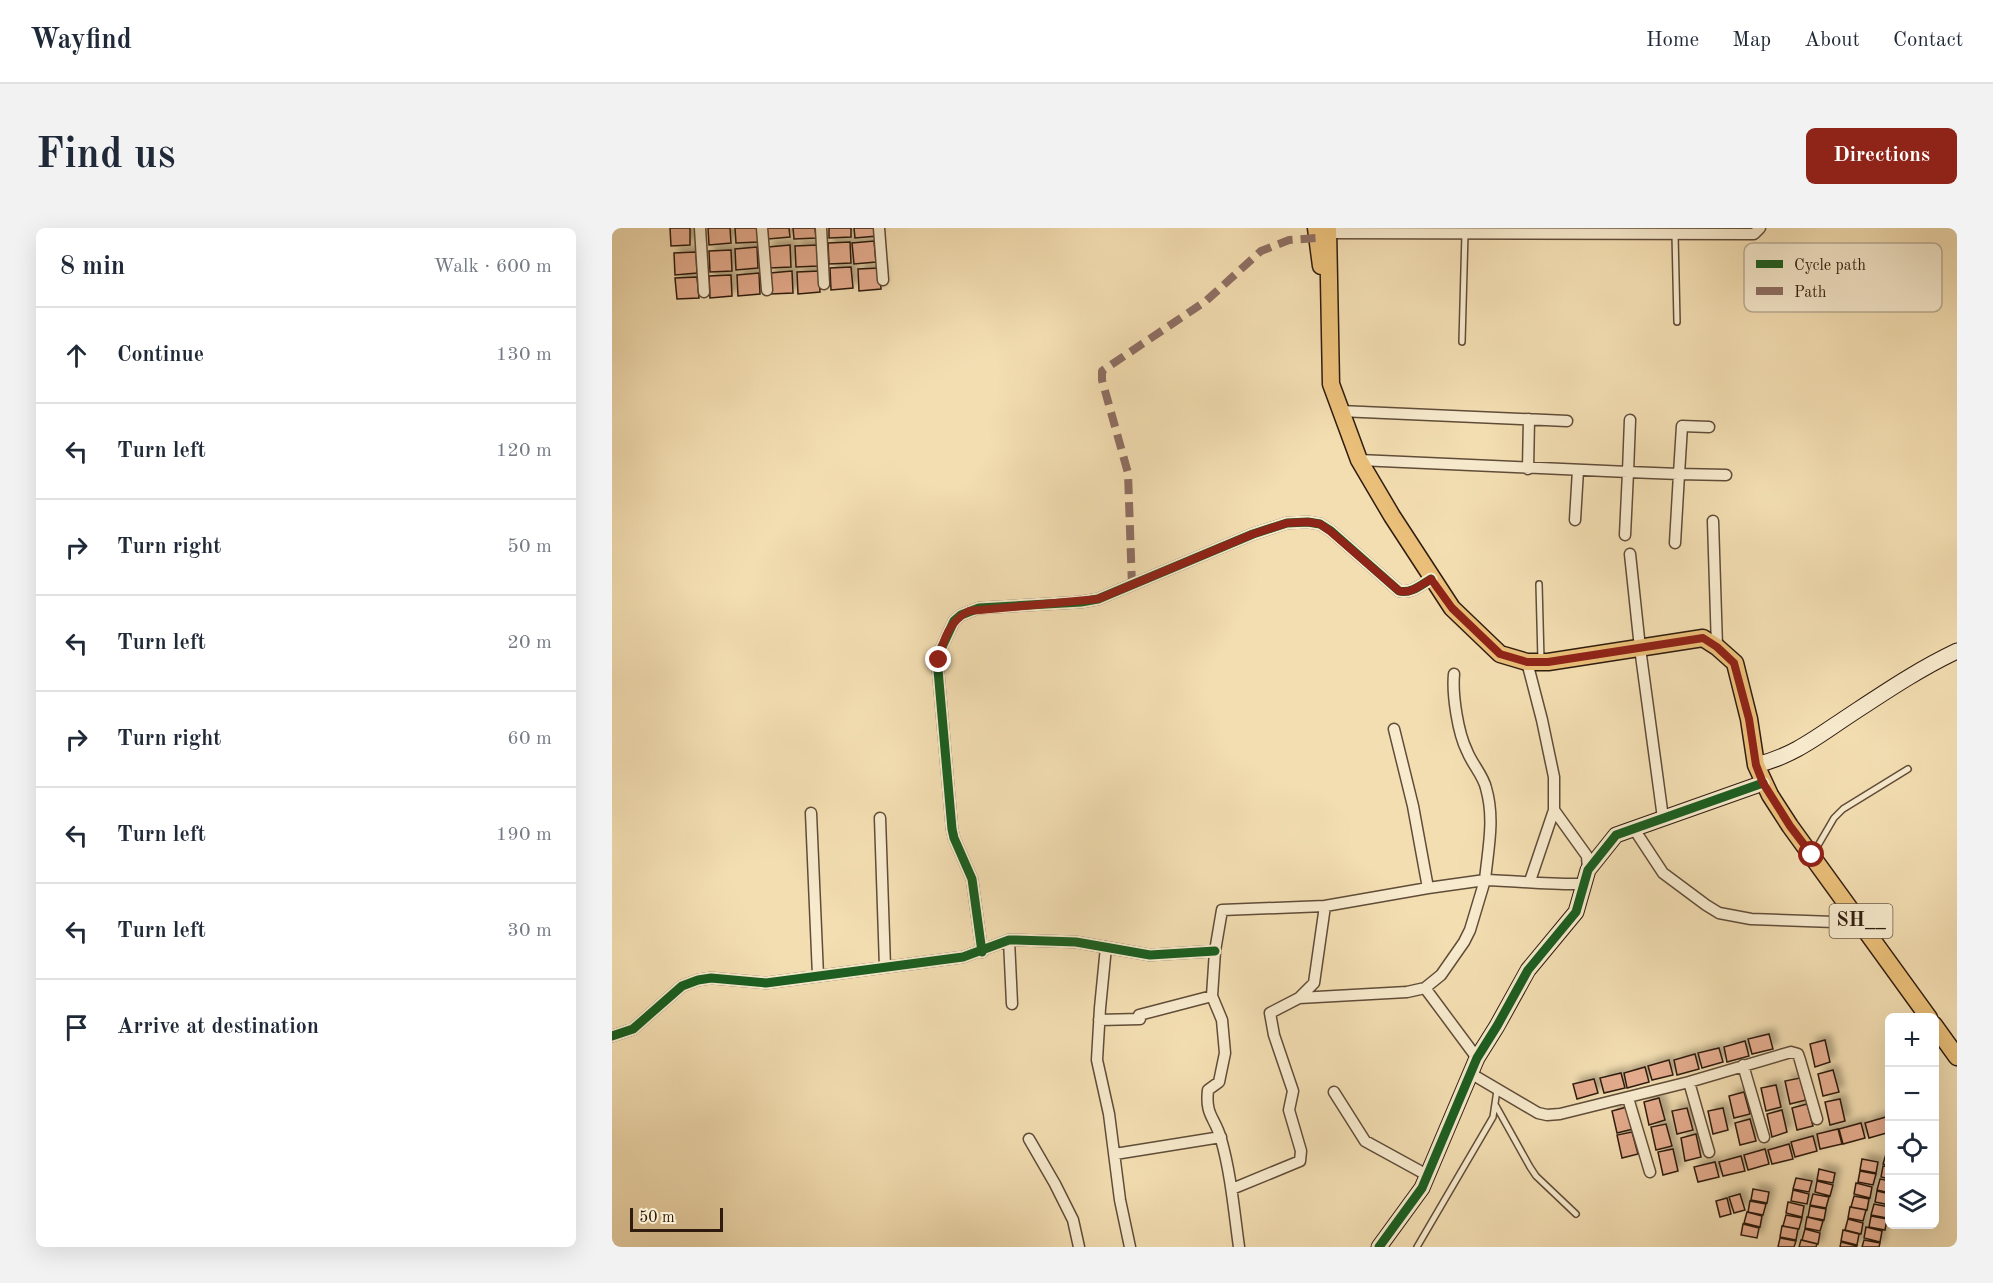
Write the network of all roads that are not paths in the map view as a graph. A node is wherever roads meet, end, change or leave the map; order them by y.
1 (700, 228) edge
2 (762, 228) edge
3 (821, 228) edge
4 (879, 228) edge
5 (1324, 230) edge
6 (1366, 230) edge
7 (1734, 231) edge
8 (1757, 231) edge
9 (1465, 233) junction
10 (1675, 234) junction
11 (883, 280) dead end
12 (824, 284) dead end
13 (767, 290) dead end
14 (704, 292) dead end
15 (1677, 322) dead end
16 (1462, 342) dead end
17 (1340, 411) junction
18 (1529, 419) junction
19 (1630, 420) dead end
20 (1567, 421) dead end
21 (1709, 427) dead end
22 (1359, 460) junction
23 (1528, 469) junction
24 (1578, 470) junction
25 (1628, 472) junction
26 (1679, 474) junction
27 (1726, 475) dead end
28 (1575, 520) dead end
29 (1713, 521) dead end
30 (1624, 535) dead end
31 (1675, 543) dead end
32 (1630, 554) dead end
33 (1431, 579) junction
34 (1539, 584) dead end
35 (1717, 647) junction
36 (1640, 648) junction
37 (1957, 651) edge
38 (1534, 662) junction
39 (1454, 674) dead end
40 (1394, 729) dead end
41 (1756, 765) junction
42 (1908, 769) dead end
43 (1767, 789) junction
44 (1554, 810) junction
45 (811, 813) dead end
46 (880, 818) dead end
47 (1663, 818) junction
48 (1634, 829) junction
49 (1812, 855) junction
50 (1586, 877) junction
51 (1485, 880) junction
52 (1530, 881) junction
53 (1428, 888) junction
54 (1325, 906) junction
55 (1862, 922) junction
56 (1010, 940) junction
57 (1106, 947) junction
58 (1215, 951) junction
59 (982, 952) junction
60 (885, 967) junction
61 (818, 976) junction
62 (1425, 988) junction
63 (1212, 996) junction
64 (1299, 998) junction
65 (1012, 1004) dead end
66 (1926, 1013) edge
67 (1099, 1020) junction
68 (1939, 1031) edge
69 (612, 1036) edge
70 (1957, 1057) edge
71 (1477, 1058) junction
72 (1743, 1065) junction
73 (1470, 1073) junction
74 (1689, 1082) junction
75 (1501, 1090) junction
76 (1334, 1092) dead end
77 (1628, 1098) junction
78 (1496, 1105) junction
79 (1817, 1119) dead end
80 (1221, 1137) junction
81 (1764, 1137) dead end
82 (1029, 1139) dead end
83 (1709, 1152) dead end
84 (1115, 1154) junction
85 (1650, 1172) dead end
86 (1427, 1175) junction
87 (1232, 1189) junction
88 (1576, 1214) dead end
89 (1079, 1247) edge
90 (1130, 1247) edge
91 (1239, 1247) edge
92 (1379, 1247) edge
93 (1417, 1247) edge

1 - 14 street
2 - 13 street
3 - 12 street
4 - 11 street
5 - 6 street
5 - 17 main road
6 - 9 street
7 - 8 street
7 - 10 street
9 - 10 street
9 - 16 lane
10 - 15 lane
17 - 18 street
17 - 22 main road
18 - 20 street
18 - 23 street
19 - 25 street
21 - 26 street
22 - 23 street
22 - 33 main road
23 - 24 street
24 - 25 street
24 - 28 street
25 - 26 street
25 - 30 street
26 - 27 street
26 - 31 street
29 - 35 street
32 - 36 street
33 - 38 main road
33 - 59 street
34 - 38 lane
35 - 36 main road
35 - 41 main road, SH__
36 - 38 main road
36 - 47 street
37 - 41 street
38 - 44 street
39 - 51 street
40 - 53 street
41 - 43 main road, SH__
42 - 49 lane
43 - 47 street
43 - 49 main road, SH__
44 - 50 street
44 - 52 street
45 - 61 street
46 - 60 street
47 - 48 street
48 - 50 street
48 - 55 street
49 - 55 main road, SH__
50 - 52 street
50 - 71 street
51 - 52 street
51 - 53 street
51 - 62 street
53 - 54 street
54 - 58 street
54 - 64 street
55 - 66 main road, SH__
56 - 57 street
56 - 59 street
56 - 65 street
57 - 58 street
57 - 67 street
58 - 63 street
59 - 60 street
60 - 61 street
61 - 69 street
62 - 64 street
62 - 71 street
63 - 67 street
63 - 80 street
64 - 87 street
67 - 84 street
68 - 70 main road
71 - 73 street
72 - 74 street
72 - 79 street
72 - 81 street
73 - 75 street
73 - 86 street
74 - 77 street
74 - 83 street
75 - 77 street
75 - 78 lane
76 - 86 street
77 - 85 street
78 - 88 lane
78 - 93 lane
80 - 84 street
80 - 87 street
82 - 89 street
84 - 90 street
86 - 92 street
87 - 91 street

